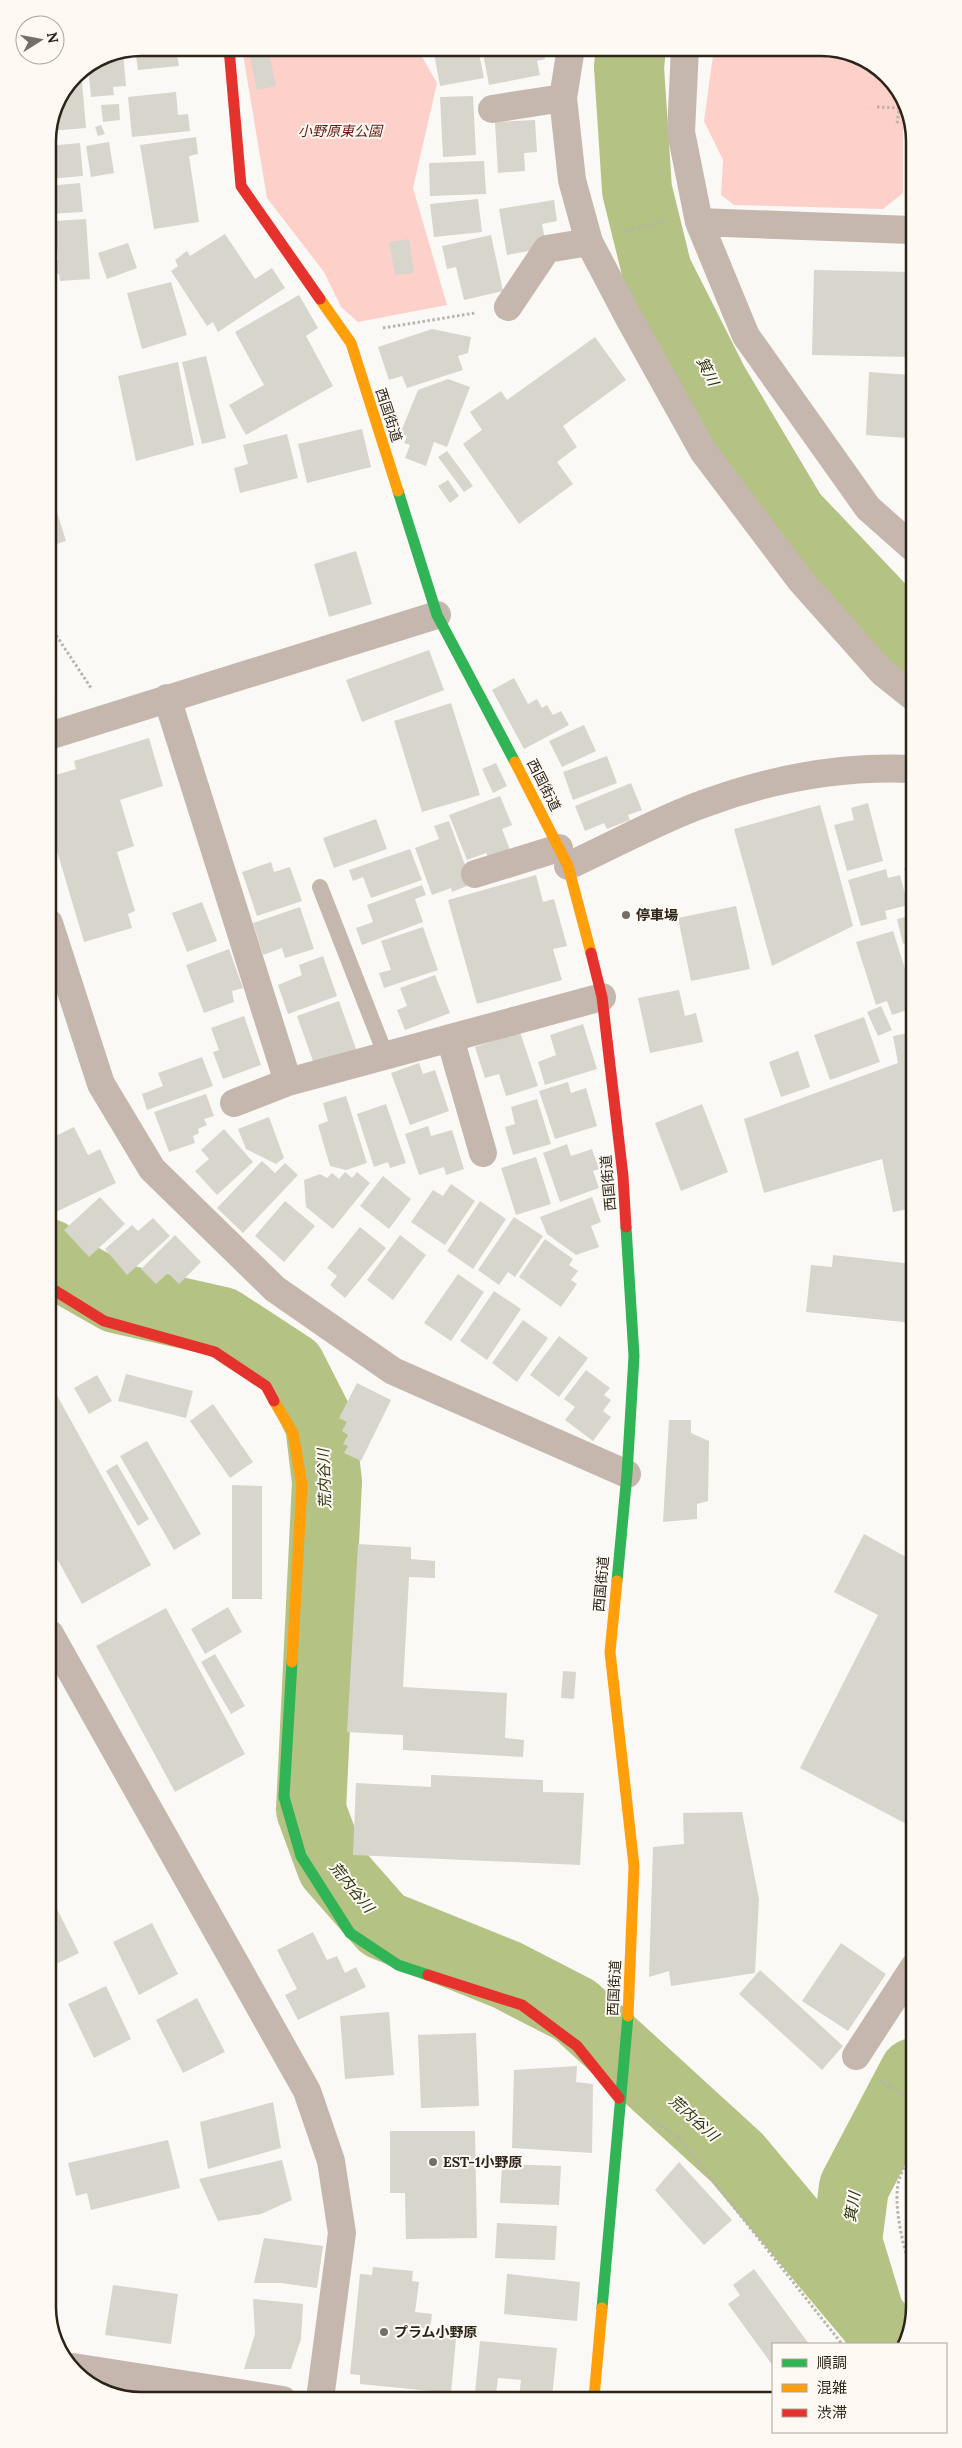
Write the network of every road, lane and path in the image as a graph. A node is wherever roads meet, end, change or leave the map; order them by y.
1 (230, 56) edge
2 (570, 56) edge
3 (685, 56) edge
4 (563, 98) junction
5 (877, 107) dead end
6 (899, 108) edge
7 (492, 109) dead end
8 (899, 109) edge
9 (897, 125) dead end
10 (699, 222) junction
11 (906, 230) edge
12 (589, 242) junction
13 (508, 307) joint
14 (351, 343) junction
15 (906, 542) edge
16 (437, 615) junction
17 (56, 635) edge
18 (93, 690) dead end
19 (906, 691) edge
20 (167, 698) junction
21 (56, 733) edge
22 (906, 769) edge
23 (564, 857) junction
24 (475, 874) dead end
25 (320, 887) dead end
26 (56, 945) edge
27 (602, 997) junction
28 (450, 1038) junction
29 (386, 1056) junction
30 (288, 1082) junction
31 (234, 1103) dead end
32 (483, 1153) dead end
33 (56, 1291) edge
34 (627, 1474) junction
35 (56, 1645) edge
36 (906, 1979) edge
37 (856, 2056) dead end
38 (619, 2098) junction
39 (906, 2165) edge
40 (906, 2251) edge
41 (841, 2343) edge
42 (83, 2369) edge
43 (233, 2392) edge
44 (321, 2392) edge
45 (594, 2392) edge

1 - 14 street, 西国街道
2 - 4 street
3 - 10 street
4 - 7 street
4 - 12 street
5 - 6 path
8 - 9 path
10 - 11 street
10 - 12 path
10 - 15 street
12 - 13 street
12 - 19 street
13 - 14 path
14 - 16 street, 西国街道
16 - 20 street
16 - 23 street, 西国街道
17 - 18 path
20 - 21 street
20 - 30 street
22 - 23 street
23 - 24 street
23 - 27 street, 西国街道
25 - 29 lane
26 - 34 street
27 - 28 street
27 - 34 street, 西国街道
28 - 29 street
28 - 32 street
29 - 30 street
30 - 31 street
33 - 38 street
34 - 38 street, 西国街道
35 - 44 street
36 - 37 street
38 - 41 path
38 - 45 street, 西国街道
39 - 40 path
42 - 43 street

